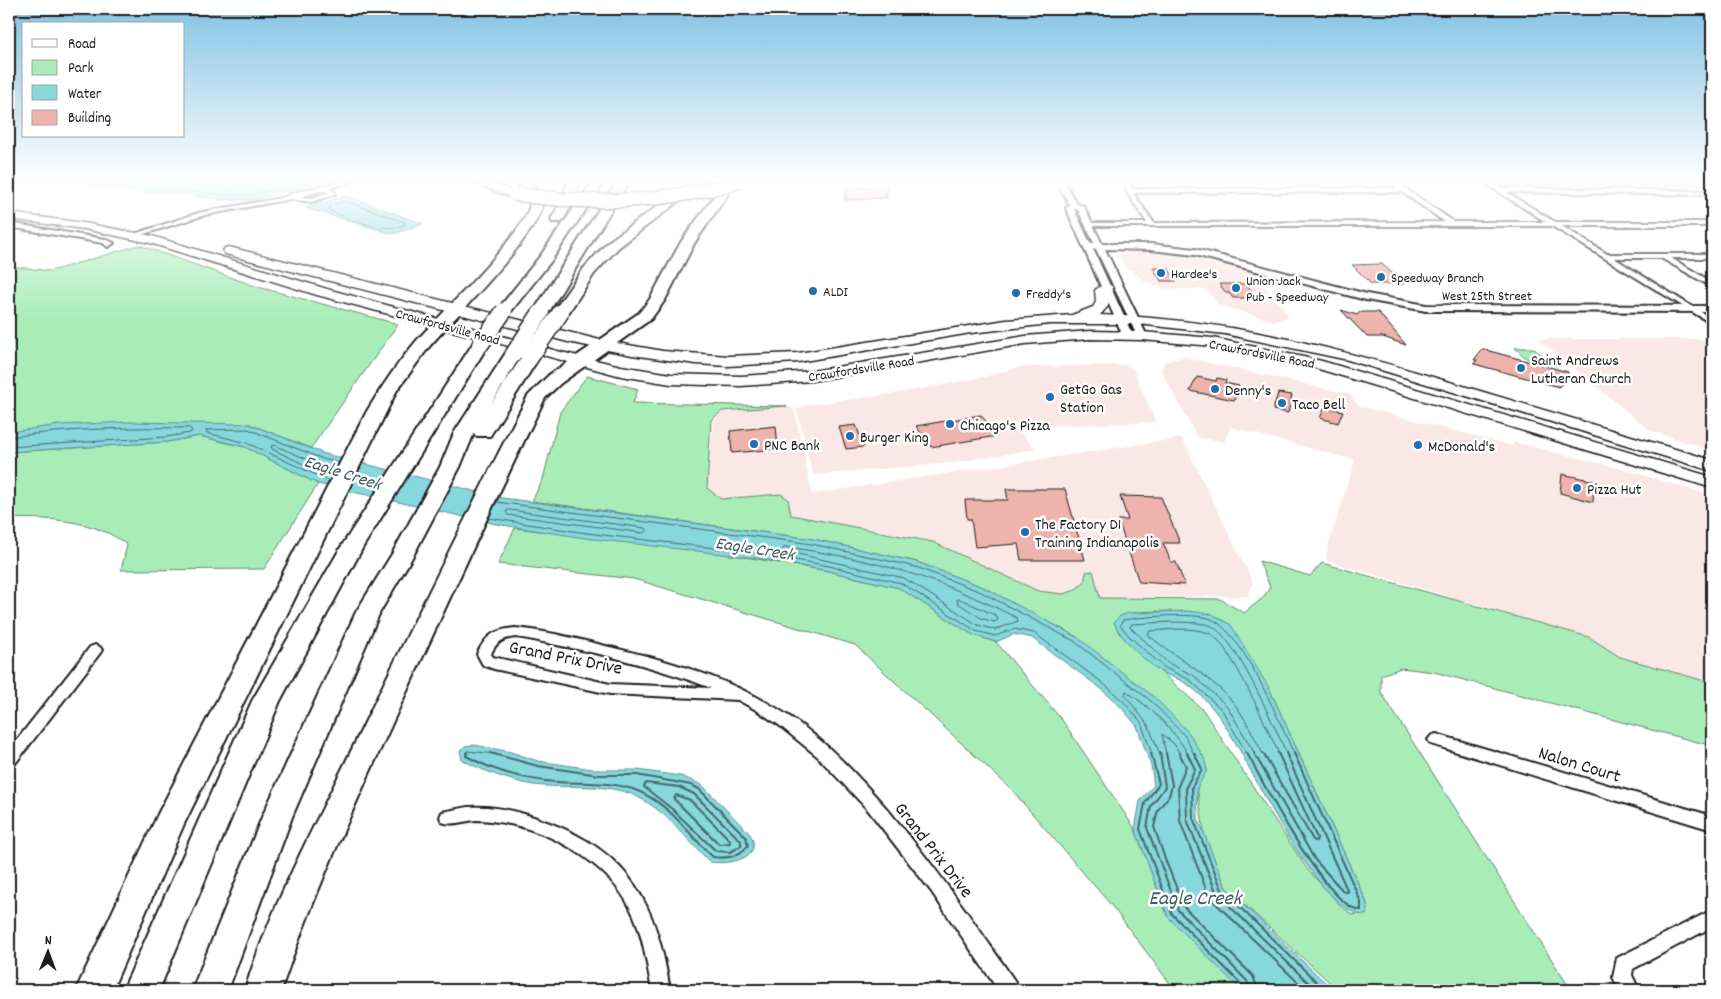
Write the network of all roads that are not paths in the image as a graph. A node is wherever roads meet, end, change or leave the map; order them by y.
1 (25, 228) edge
2 (96, 228) edge
3 (107, 228) edge
4 (161, 228) edge
5 (164, 228) edge
6 (527, 228) edge
7 (552, 228) edge
8 (567, 228) edge
9 (593, 228) edge
10 (636, 228) edge
11 (694, 228) edge
12 (698, 228) edge
13 (1079, 228) edge
14 (1090, 228) edge
15 (1561, 228) edge
16 (142, 234) junction
17 (688, 242) junction
18 (108, 245) dead end
19 (1088, 246) junction
20 (1099, 246) junction
21 (1605, 256) junction
22 (1660, 256) junction
23 (1712, 256) edge
24 (1712, 285) edge
25 (1106, 287) junction
26 (458, 308) junction
27 (1691, 309) junction
28 (1712, 309) edge
29 (504, 311) junction
30 (1061, 320) junction
31 (1712, 322) edge
32 (442, 324) junction
33 (1132, 328) junction
34 (604, 346) junction
35 (521, 357) junction
36 (580, 362) junction
37 (1712, 466) edge
38 (1712, 484) edge
39 (95, 650) dead end
40 (741, 695) junction
41 (1436, 740) dead end
42 (9, 761) edge
43 (448, 817) dead end
44 (1712, 823) edge
45 (1712, 918) edge
46 (94, 990) edge
47 (141, 990) edge
48 (210, 990) edge
49 (263, 990) edge
50 (661, 990) edge
51 (1009, 990) edge
52 (1630, 990) edge

1 - 18 street
2 - 16 main road, Crawfordsville Road
3 - 16 main road, Crawfordsville Road
4 - 16 street
5 - 16 street
6 - 26 highway
7 - 29 highway
8 - 29 highway
9 - 35 highway, bridge
10 - 35 highway, bridge
11 - 17 highway
12 - 17 highway
13 - 19 street
14 - 20 street
15 - 21 street
16 - 26 main road, Crawfordsville Road
16 - 32 main road, Crawfordsville Road
17 - 34 highway
19 - 20 street, West 25th Street
19 - 25 street
20 - 27 street, West 25th Street
20 - 33 street
21 - 22 street
21 - 27 street
22 - 23 street
22 - 24 street
25 - 30 main road
25 - 33 street
26 - 32 highway
26 - 34 main road, Crawfordsville Road
27 - 28 street, West 25th Street
27 - 31 street
29 - 47 highway, bridge
30 - 33 main road, Crawfordsville Road
30 - 34 main road, Crawfordsville Road
32 - 36 main road, Crawfordsville Road
32 - 46 highway
33 - 36 main road, Crawfordsville Road
33 - 37 main road, Crawfordsville Road
33 - 38 main road, Crawfordsville Road
34 - 36 highway
35 - 48 highway
36 - 49 highway
39 - 42 street
40 - 40 street, Grand Prix Drive
40 - 51 street, Grand Prix Drive
41 - 44 street, Nalon Court
43 - 50 street
45 - 52 street

